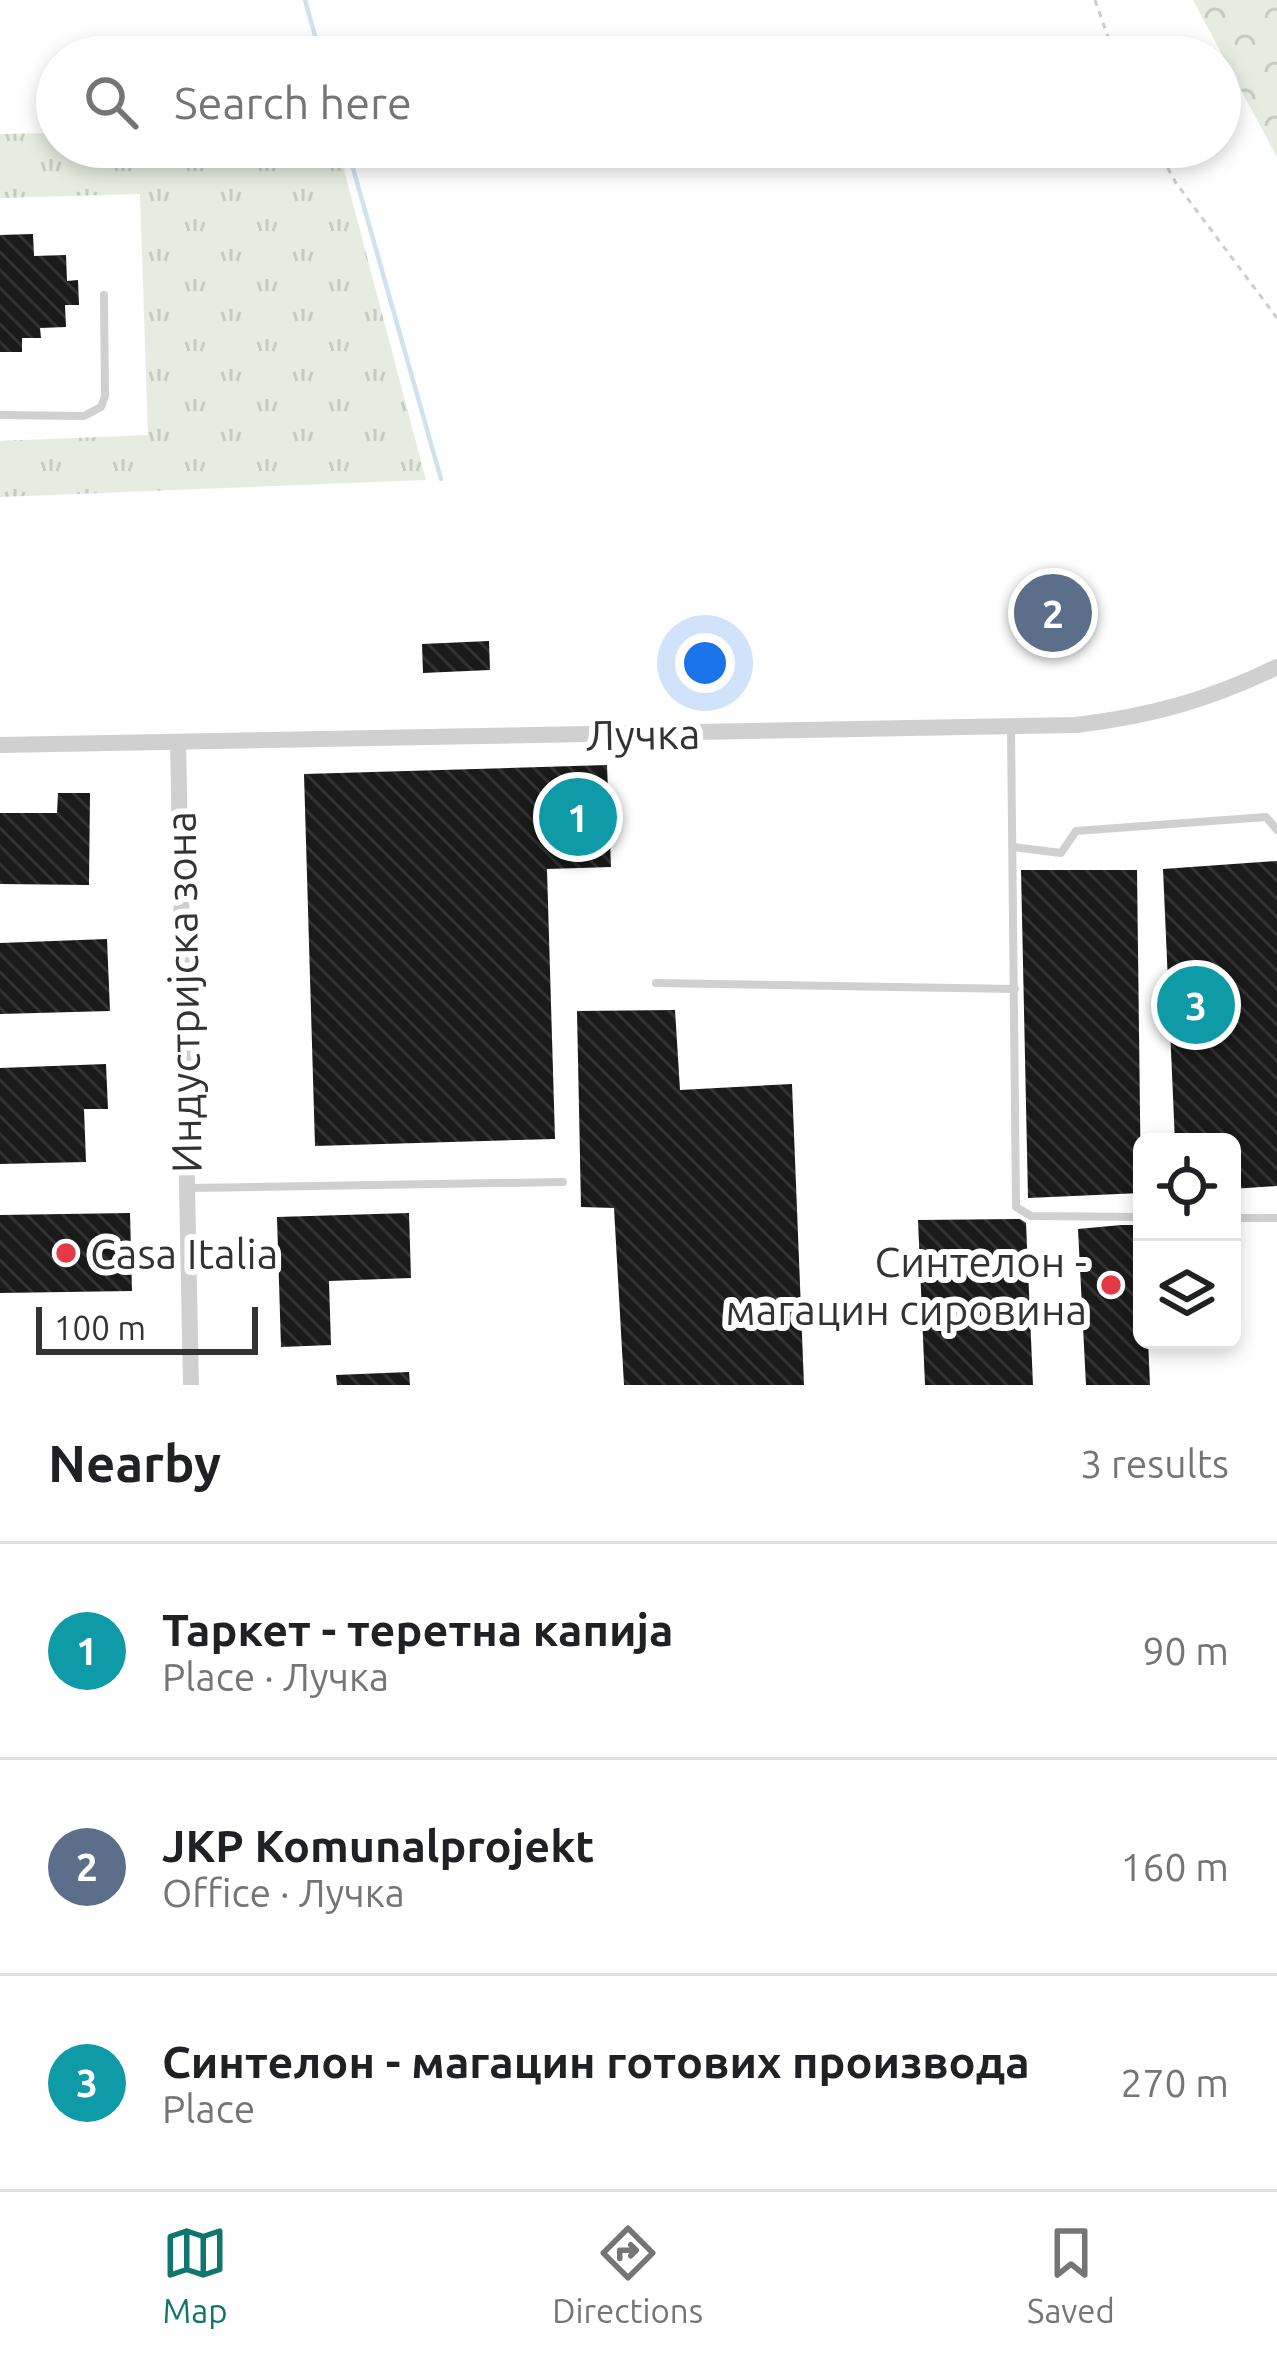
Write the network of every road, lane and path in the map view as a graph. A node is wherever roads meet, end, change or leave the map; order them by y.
1 (1094, 0) edge
2 (1107, 36) edge
3 (1168, 168) edge
4 (104, 295) dead end
5 (1277, 318) edge
6 (0, 416) edge
7 (1277, 667) edge
8 (1011, 729) junction
9 (178, 742) junction
10 (0, 746) edge
11 (1277, 830) edge
12 (1013, 847) junction
13 (656, 983) dead end
14 (1015, 989) junction
15 (563, 1182) dead end
16 (187, 1188) junction
17 (1133, 1217) edge
18 (1241, 1218) edge
19 (1277, 1218) edge
20 (191, 1385) edge

1 - 2 path
3 - 5 path
4 - 6 lane
7 - 8 street, Лучка
8 - 9 street, Лучка
8 - 12 lane
9 - 10 street, Лучка
9 - 16 street, Индустријска зона
11 - 12 lane
12 - 14 lane
13 - 14 lane
14 - 17 lane
15 - 16 lane
16 - 20 street, Индустријска зона
18 - 19 lane

